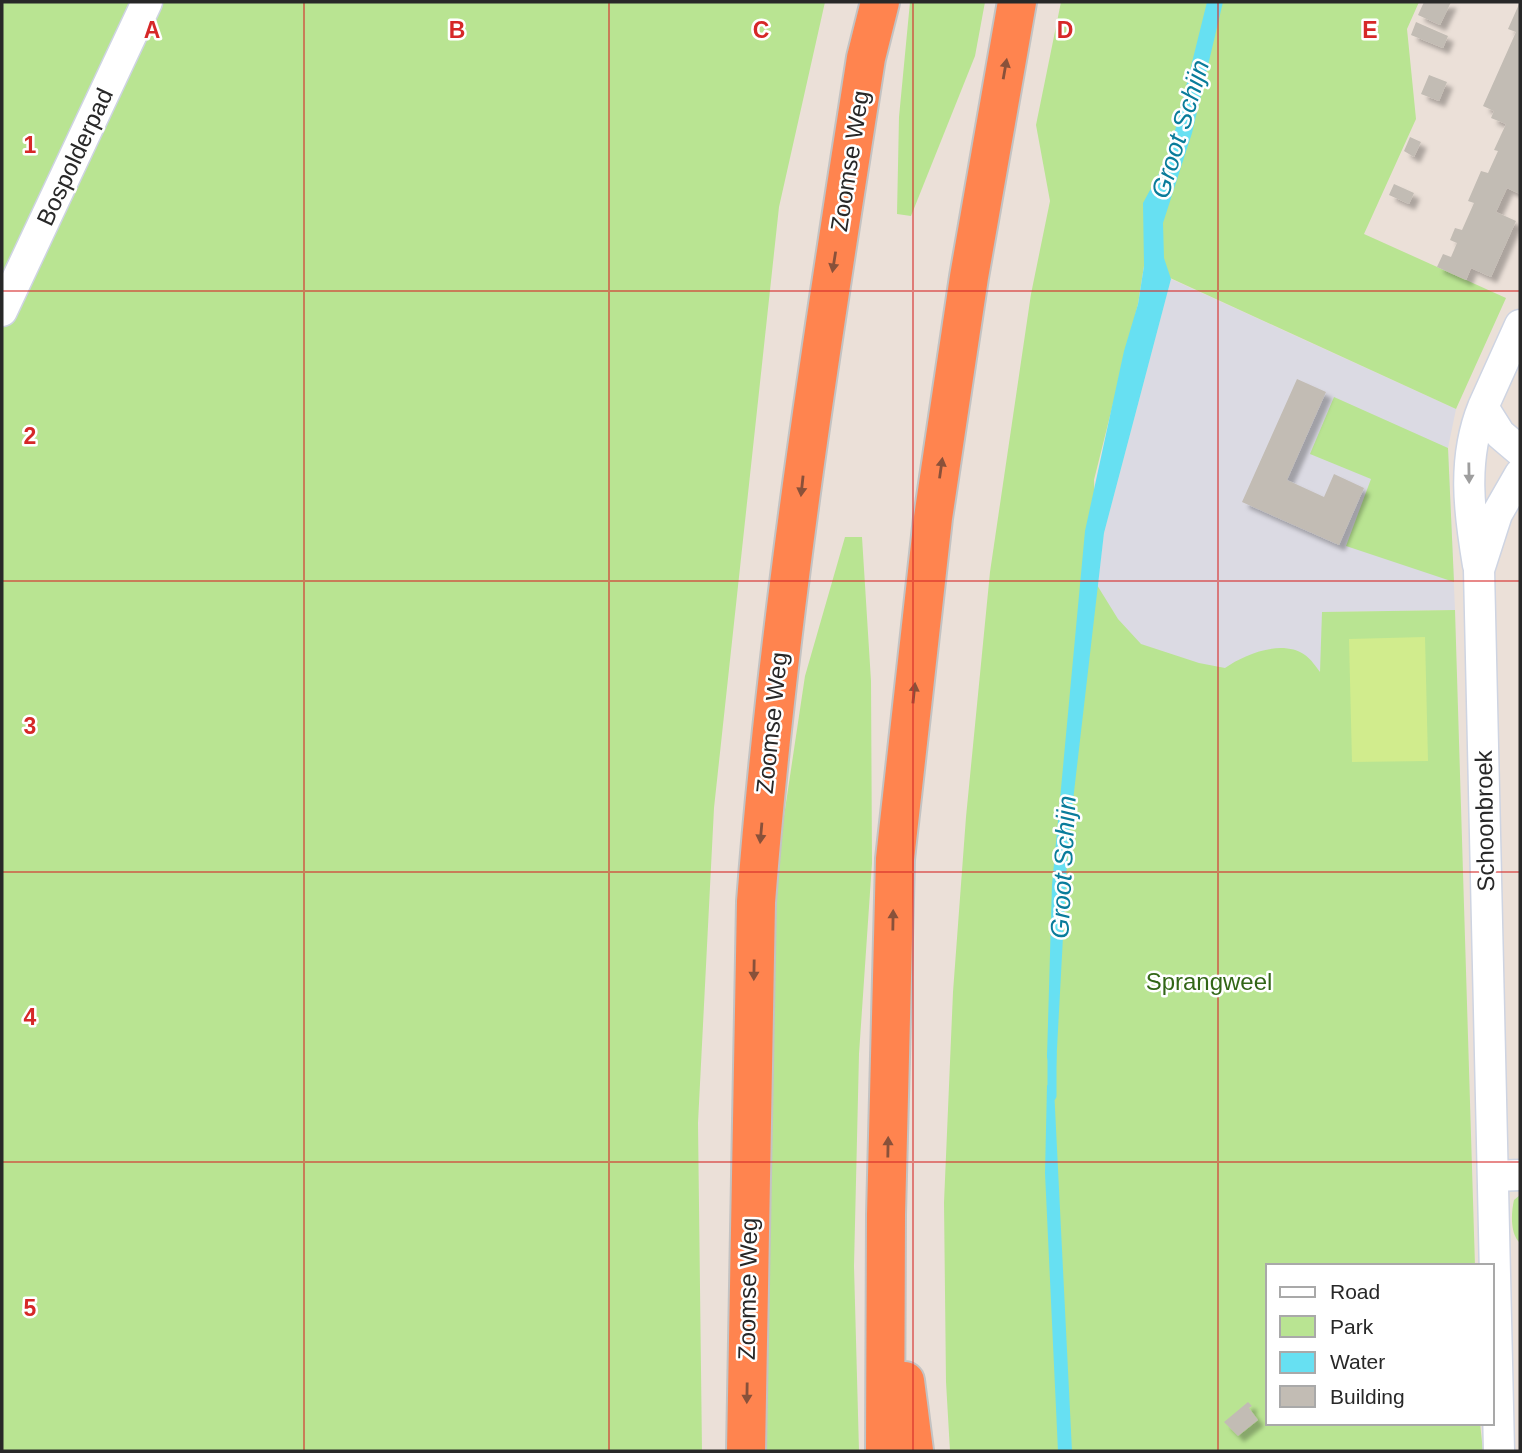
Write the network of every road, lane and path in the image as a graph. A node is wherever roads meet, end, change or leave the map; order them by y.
1 (147, 2) edge
2 (880, 2) edge
3 (1017, 2) edge
4 (2, 311) edge
5 (1520, 325) edge
6 (1483, 407) junction
7 (1520, 451) edge
8 (1520, 474) edge
9 (1479, 570) junction
10 (1507, 1176) edge
11 (886, 1216) junction
12 (1507, 1265) edge
13 (746, 1451) edge
14 (885, 1451) edge
15 (914, 1451) edge
16 (1499, 1451) edge

1 - 4 street, Bospolderpad
2 -> 13 highway, Zoomse Weg
11 -> 3 highway
5 - 6 street
6 - 7 street
6 -> 9 street
8 - 9 street, Schoonbroek
9 - 10 street, Schoonbroek
10 - 12 street, Schoonbroek
11 - 14 highway
11 - 15 highway
12 - 16 street, Schoonbroek

